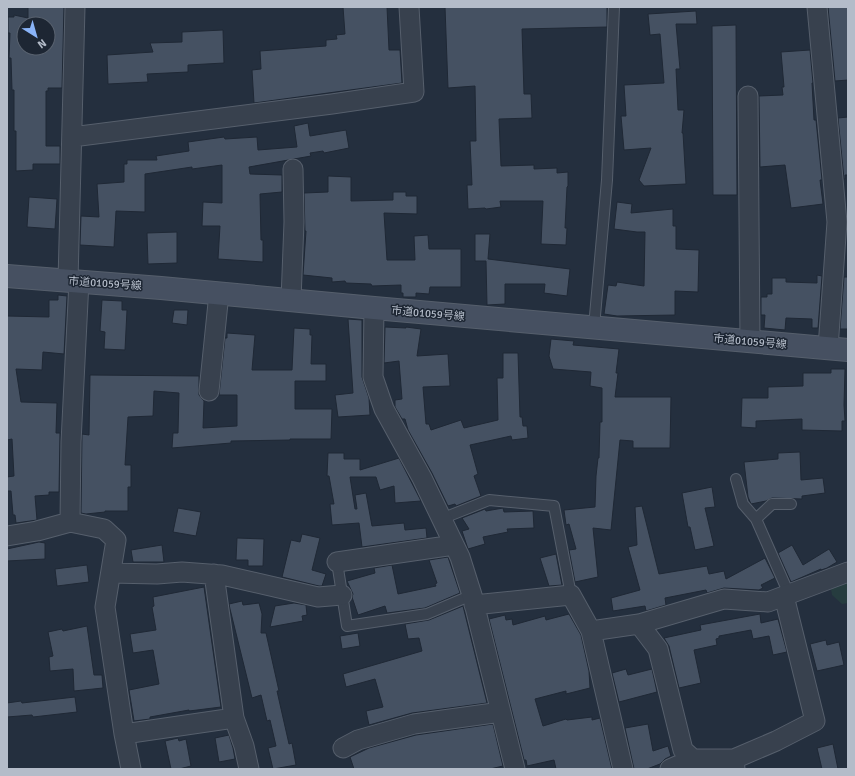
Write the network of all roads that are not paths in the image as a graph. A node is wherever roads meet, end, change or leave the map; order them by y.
1 (75, 7) edge
2 (409, 7) edge
3 (614, 7) edge
4 (817, 7) edge
5 (748, 96) dead end
6 (72, 137) junction
7 (293, 169) dead end
8 (7, 276) edge
9 (74, 281) junction
10 (219, 293) junction
11 (291, 300) junction
12 (374, 308) junction
13 (594, 327) junction
14 (750, 341) junction
15 (838, 349) edge
16 (209, 391) dead end
17 (736, 479) dead end
18 (791, 504) dead end
19 (441, 518) junction
20 (756, 519) junction
21 (70, 522) junction
22 (7, 536) edge
23 (454, 545) junction
24 (337, 562) joint
25 (848, 572) edge
26 (111, 573) junction
27 (214, 574) junction
28 (571, 595) junction
29 (787, 595) junction
30 (342, 596) junction
31 (473, 600) junction
32 (639, 624) junction
33 (591, 631) junction
34 (501, 712) junction
35 (234, 718) junction
36 (124, 734) junction
37 (342, 748) dead end
38 (694, 759) junction
39 (735, 764) edge
40 (131, 769) edge
41 (249, 769) edge
42 (515, 769) edge
43 (623, 769) edge
44 (670, 769) edge

1 - 6 street
2 - 6 street
3 - 13 lane
4 - 15 street
5 - 14 street
6 - 9 street
7 - 11 street
8 - 9 street, 市道01059号線
9 - 10 street, 市道01059号線
9 - 21 street
10 - 11 street, 市道01059号線
10 - 16 street
11 - 12 street, 市道01059号線
12 - 13 street, 市道01059号線
12 - 19 street
13 - 14 street, 市道01059号線
14 - 15 street, 市道01059号線
17 - 20 lane
18 - 20 lane
19 - 23 street
19 - 28 lane
20 - 29 lane
21 - 22 street
21 - 26 street
23 - 24 street
23 - 31 street
24 - 30 lane
25 - 29 street
26 - 27 street
26 - 36 street
27 - 30 street
27 - 35 street
28 - 31 street
28 - 33 street
29 - 32 street
29 - 39 street
30 - 31 lane
31 - 34 street
32 - 33 street
32 - 38 street
33 - 43 street
34 - 37 street
34 - 42 street
35 - 36 street
35 - 41 street
36 - 40 street
38 - 39 street
38 - 44 street

